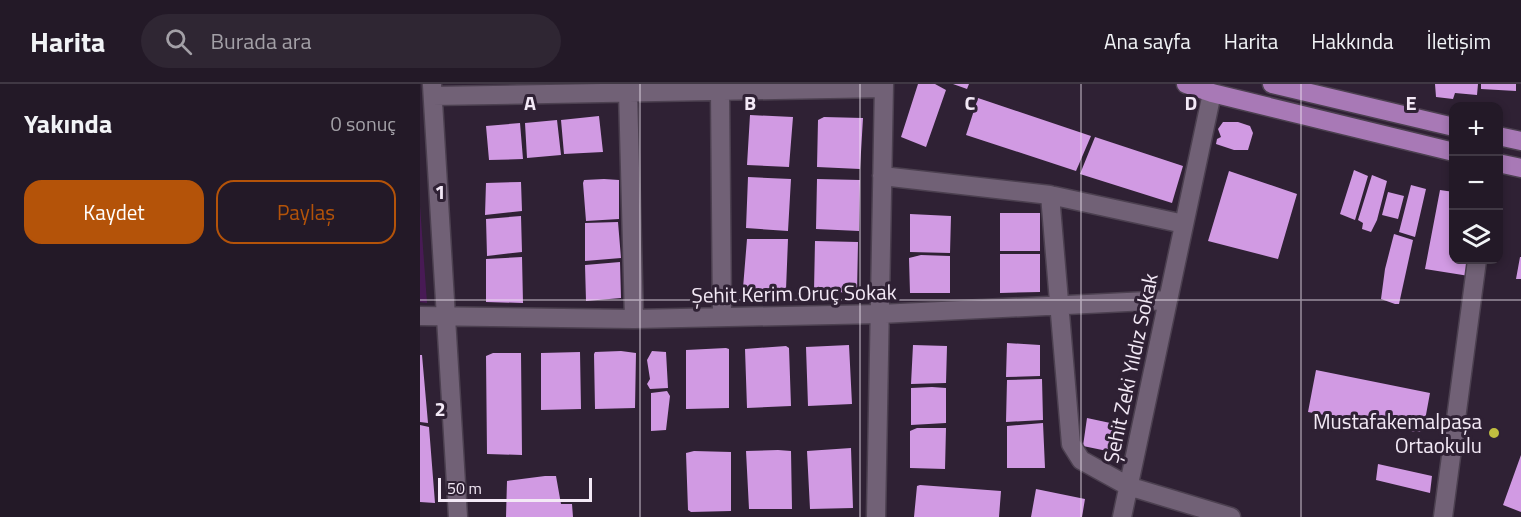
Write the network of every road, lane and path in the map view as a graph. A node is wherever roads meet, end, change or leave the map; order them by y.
1 (1186, 84) edge
2 (1279, 85) edge
3 (884, 86) edge
4 (433, 90) edge
5 (720, 90) junction
6 (628, 93) junction
7 (1212, 93) junction
8 (1449, 125) edge
9 (1503, 137) edge
10 (1521, 141) edge
11 (1449, 151) edge
12 (1503, 164) edge
13 (1521, 168) edge
14 (882, 176) junction
15 (1050, 195) junction
16 (1184, 224) junction
17 (1476, 264) edge
18 (1168, 300) junction
19 (1060, 307) junction
20 (880, 314) junction
21 (420, 316) edge
22 (444, 317) junction
23 (722, 317) junction
24 (634, 318) junction
25 (1128, 486) junction
26 (458, 517) edge
27 (876, 517) edge
28 (1122, 517) edge
29 (1231, 517) edge
30 (1443, 517) edge

1 - 7 main road
2 - 8 main road
3 - 5 street
3 - 14 street
4 - 6 street
4 - 22 street
5 - 6 street
5 - 23 street
6 - 24 street
7 - 11 main road
7 - 16 street, Şehit Zeki Yıldız Sokak
9 - 10 main road
12 - 13 main road
14 - 15 street
14 - 20 street
15 - 16 street
15 - 19 street, Şehit Zeki Yıldız Sokak
16 - 18 street, Şehit Zeki Yıldız Sokak
17 - 30 street
18 - 19 street, Şehit Kerim Oruç Sokak
18 - 25 street, Şehit Zeki Yıldız Sokak
19 - 20 street, Şehit Kerim Oruç Sokak
19 - 25 street, Şehit Zeki Yıldız Sokak
20 - 23 street, Şehit Kerim Oruç Sokak
20 - 27 street
21 - 22 street, Şehit Kerim Oruç Sokak
22 - 24 street, Şehit Kerim Oruç Sokak
22 - 26 street
23 - 24 street, Şehit Kerim Oruç Sokak
25 - 28 street
25 - 29 street

